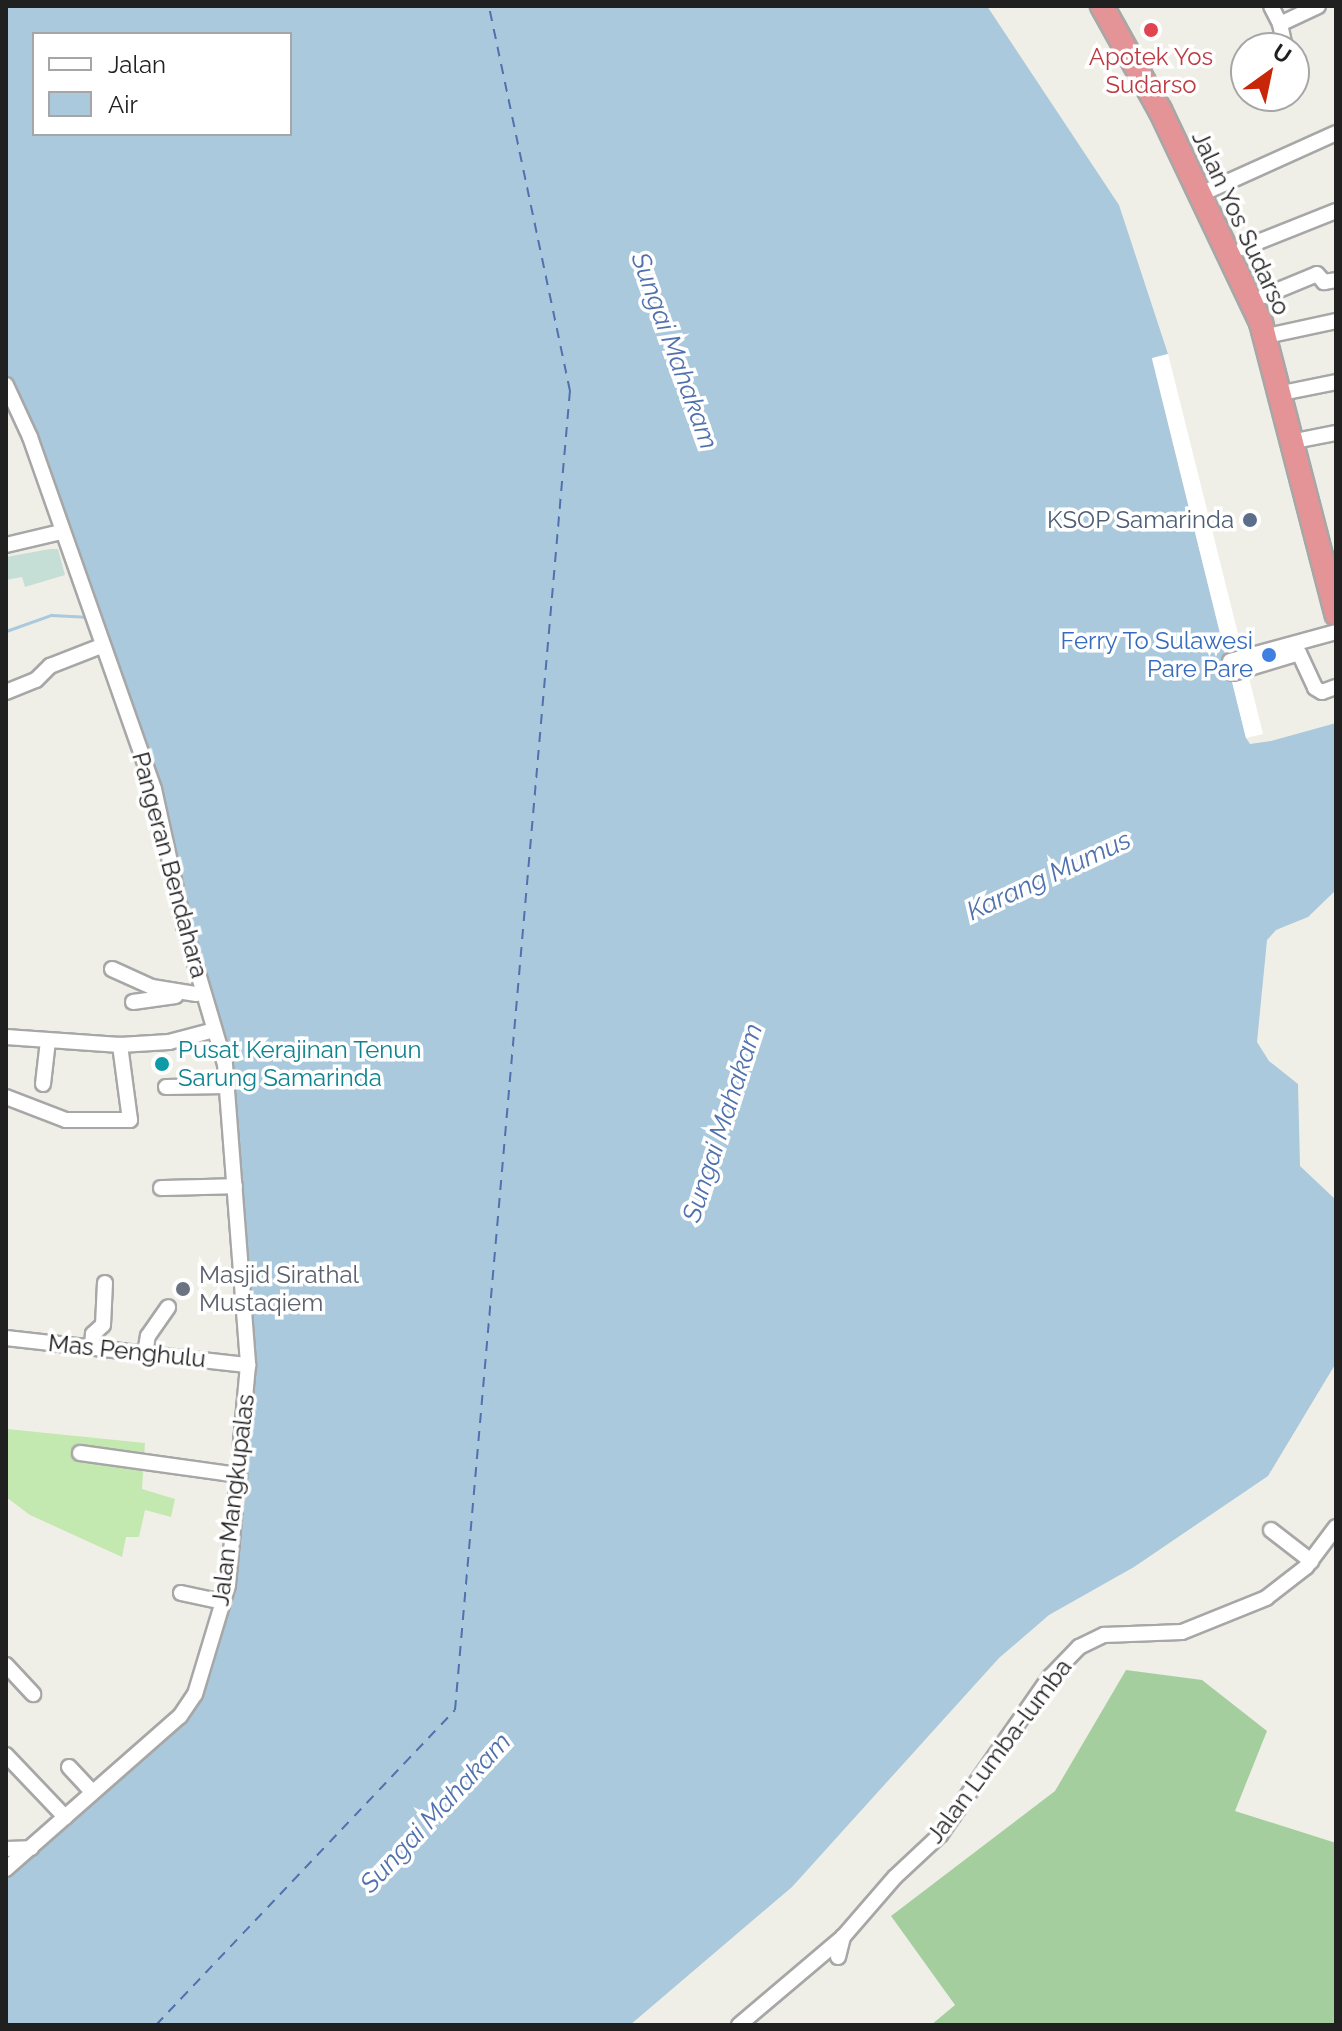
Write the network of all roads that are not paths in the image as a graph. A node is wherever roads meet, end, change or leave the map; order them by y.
1 (1271, 6) edge
2 (1318, 6) edge
3 (1110, 7) edge
4 (1280, 24) junction
5 (1282, 32) edge
6 (1336, 133) edge
7 (1207, 192) junction
8 (1336, 211) edge
9 (1243, 248) junction
10 (1336, 280) edge
11 (1264, 296) junction
12 (1336, 321) edge
13 (1276, 334) junction
14 (1336, 382) edge
15 (6, 385) edge
16 (1288, 392) junction
17 (22, 418) junction
18 (6, 424) edge
19 (1336, 433) edge
20 (1301, 440) junction
21 (61, 532) junction
22 (6, 545) edge
23 (1336, 552) edge
24 (1336, 614) edge
25 (1336, 632) edge
26 (101, 646) junction
27 (1336, 687) edge
28 (6, 692) edge
29 (112, 969) dead end
30 (200, 993) junction
31 (133, 1002) dead end
32 (214, 1030) junction
33 (6, 1037) edge
34 (48, 1041) junction
35 (120, 1045) junction
36 (43, 1084) dead end
37 (227, 1086) junction
38 (166, 1087) dead end
39 (6, 1097) edge
40 (235, 1186) junction
41 (161, 1188) dead end
42 (105, 1283) dead end
43 (168, 1307) dead end
44 (6, 1338) edge
45 (92, 1342) junction
46 (146, 1348) junction
47 (248, 1365) junction
48 (80, 1453) dead end
49 (239, 1475) junction
50 (1336, 1527) edge
51 (1271, 1530) dead end
52 (1311, 1561) junction
53 (181, 1593) dead end
54 (223, 1602) junction
55 (6, 1665) edge
56 (33, 1694) dead end
57 (6, 1755) edge
58 (69, 1767) dead end
59 (92, 1792) junction
60 (65, 1817) junction
61 (31, 1848) junction
62 (6, 1849) edge
63 (6, 1869) edge
64 (843, 1937) junction
65 (838, 1957) dead end
66 (739, 2025) edge

1 - 4 street
2 - 4 street
3 - 7 highway, Jalan Yos Sudarso
4 - 5 street
6 - 7 street
7 - 9 highway, Jalan Yos Sudarso
7 - 16 highway, Jalan Yos Sudarso
8 - 9 street
9 - 11 highway, Jalan Yos Sudarso
10 - 11 street
11 - 13 highway, Jalan Yos Sudarso
12 - 13 street
13 - 16 highway, Jalan Yos Sudarso
14 - 16 street
15 - 17 street, Pangeran Bendahara
16 - 20 highway, Jalan Yos Sudarso
17 - 18 street
17 - 21 street, Pangeran Bendahara
19 - 20 street
20 - 23 highway, Jalan Yos Sudarso
20 - 24 highway, Jalan Yos Sudarso
21 - 22 street
21 - 26 street, Pangeran Bendahara
25 - 27 street
26 - 28 street
26 - 30 street, Pangeran Bendahara
29 - 30 street
30 - 31 street
30 - 32 street, Pangeran Bendahara
32 - 35 street
32 - 37 street, Pangeran Bendahara
33 - 34 street
34 - 35 street
34 - 36 street
35 - 39 street
37 - 38 street
37 - 40 street, Pangeran Bendahara
40 - 41 street
40 - 47 street, Pangeran Bendahara
42 - 45 street
43 - 46 street
44 - 45 street, Mas Penghulu
45 - 46 street, Mas Penghulu
46 - 47 street, Mas Penghulu
47 - 49 street, Jalan Mangkupalas
48 - 49 street
49 - 54 street, Jalan Mangkupalas
50 - 52 street, Jalan Lumba-lumba
51 - 52 street
52 - 64 street, Jalan Lumba-lumba
53 - 54 street
54 - 59 street, Jalan Mangkupalas
55 - 56 street
57 - 60 street
58 - 59 street
59 - 60 street, Jalan Mangkupalas
60 - 61 street, Jalan Mangkupalas
61 - 62 street
61 - 63 street, Jalan Mangkupalas
64 - 65 street
64 - 66 street, Jalan Lumba-lumba

